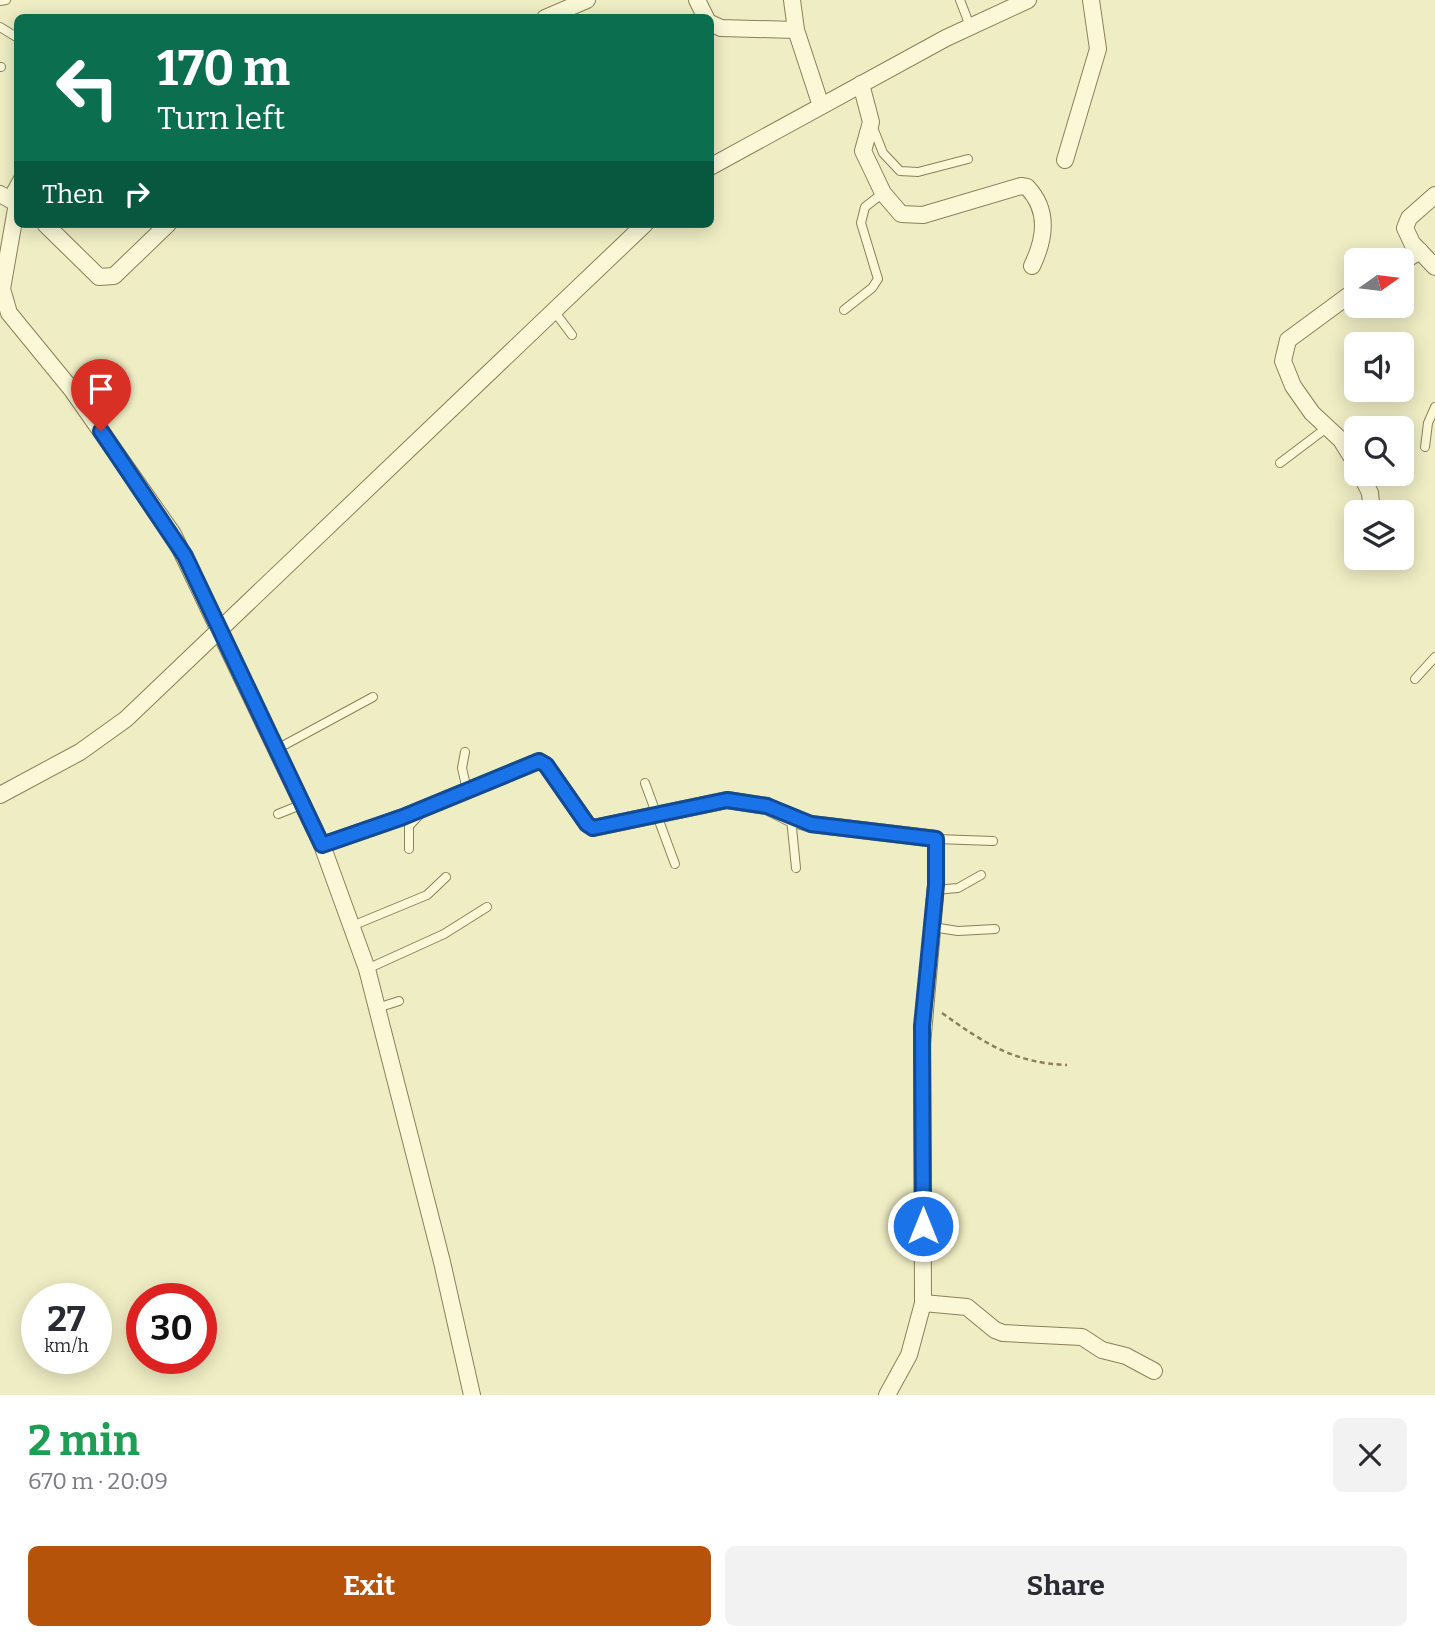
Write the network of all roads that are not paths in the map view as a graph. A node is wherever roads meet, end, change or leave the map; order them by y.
1 (6, 0) edge
2 (587, 0) edge
3 (792, 0) edge
4 (960, 0) edge
5 (1028, 0) edge
6 (1091, 0) edge
7 (0, 1) edge
8 (554, 14) edge
9 (714, 25) edge
10 (970, 26) junction
11 (796, 30) junction
12 (862, 84) junction
13 (821, 106) junction
14 (871, 122) junction
15 (968, 159) dead end
16 (1065, 160) dead end
17 (714, 165) edge
18 (883, 193) junction
19 (1435, 195) edge
20 (10, 200) edge
21 (49, 228) edge
22 (164, 228) edge
23 (642, 228) edge
24 (1420, 251) junction
25 (1414, 255) edge
26 (1032, 265) dead end
27 (1435, 267) edge
28 (1344, 299) edge
29 (844, 310) dead end
30 (554, 311) junction
31 (572, 335) dead end
32 (1435, 407) edge
33 (1329, 426) junction
34 (1344, 440) edge
35 (1425, 447) dead end
36 (1280, 463) dead end
37 (220, 628) junction
38 (1435, 657) edge
39 (1416, 679) dead end
40 (373, 697) dead end
41 (277, 749) junction
42 (465, 752) dead end
43 (645, 783) dead end
44 (467, 790) junction
45 (0, 794) edge
46 (303, 804) junction
47 (425, 808) junction
48 (278, 814) dead end
49 (654, 815) junction
50 (790, 818) junction
51 (936, 839) junction
52 (993, 841) dead end
53 (322, 845) junction
54 (409, 849) dead end
55 (675, 864) dead end
56 (796, 868) dead end
57 (981, 875) dead end
58 (446, 877) dead end
59 (936, 890) junction
60 (487, 907) dead end
61 (352, 926) junction
62 (932, 927) junction
63 (995, 929) dead end
64 (366, 969) junction
65 (399, 1001) dead end
66 (377, 1008) junction
67 (923, 1303) junction
68 (1153, 1371) dead end
69 (472, 1395) edge
70 (887, 1395) edge

1 - 7 lane
2 - 8 street
3 - 11 street
4 - 10 lane
5 - 10 street
6 - 16 street
9 - 11 street
10 - 12 street
11 - 13 street
12 - 13 street
12 - 14 street
13 - 17 street
14 - 15 lane
14 - 18 street
18 - 26 street
18 - 29 lane
19 - 24 street
20 - 37 street
21 - 22 street
23 - 30 street
24 - 25 street
24 - 27 street
28 - 33 street
30 - 31 lane
30 - 37 street
32 - 35 lane
33 - 34 street
33 - 36 lane
37 - 41 street
37 - 45 street
38 - 39 lane
40 - 41 lane
41 - 46 street
42 - 44 lane
43 - 49 lane
44 - 47 street
44 - 49 street
46 - 48 lane
46 - 53 street
47 - 53 street
47 - 54 lane
49 - 50 street
49 - 55 lane
50 - 51 street
50 - 56 lane
51 - 52 lane
51 - 59 street
53 - 61 street
57 - 59 lane
58 - 61 lane
59 - 62 street
60 - 64 lane
61 - 64 street
62 - 63 lane
62 - 67 street
64 - 66 street
65 - 66 lane
66 - 69 street
67 - 68 street
67 - 70 street

